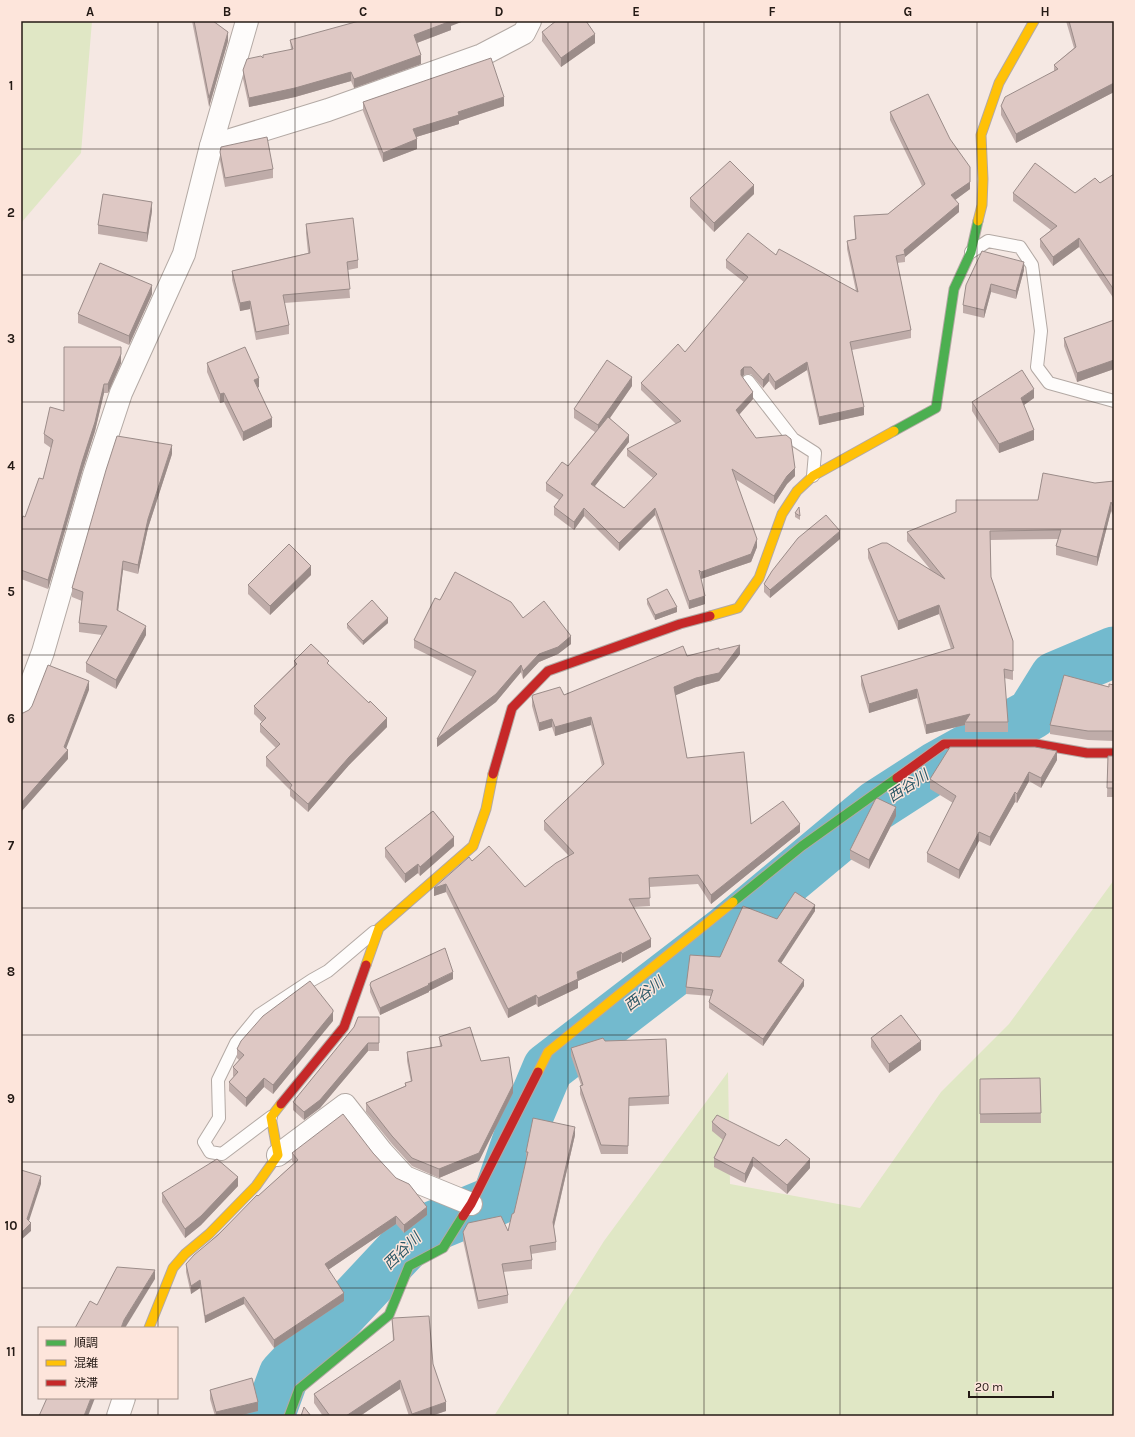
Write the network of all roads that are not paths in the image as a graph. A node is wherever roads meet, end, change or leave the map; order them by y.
1 (247, 21) edge
2 (530, 21) edge
3 (1034, 21) edge
4 (211, 146) junction
5 (971, 252) junction
6 (748, 381) dead end
7 (1114, 401) edge
8 (813, 476) junction
9 (21, 710) edge
10 (1114, 753) edge
11 (379, 928) junction
12 (271, 1117) junction
13 (278, 1155) junction
14 (472, 1204) junction
15 (149, 1327) edge
16 (124, 1399) edge
17 (118, 1416) edge
18 (289, 1416) edge

1 - 4 street
2 - 4 street
3 - 5 street
4 - 9 street
5 - 7 lane
5 - 8 street
6 - 8 lane
8 - 11 street
10 - 14 street
11 - 12 street
11 - 12 lane
12 - 13 street
13 - 14 street
13 - 15 street
14 - 18 street
16 - 17 street

